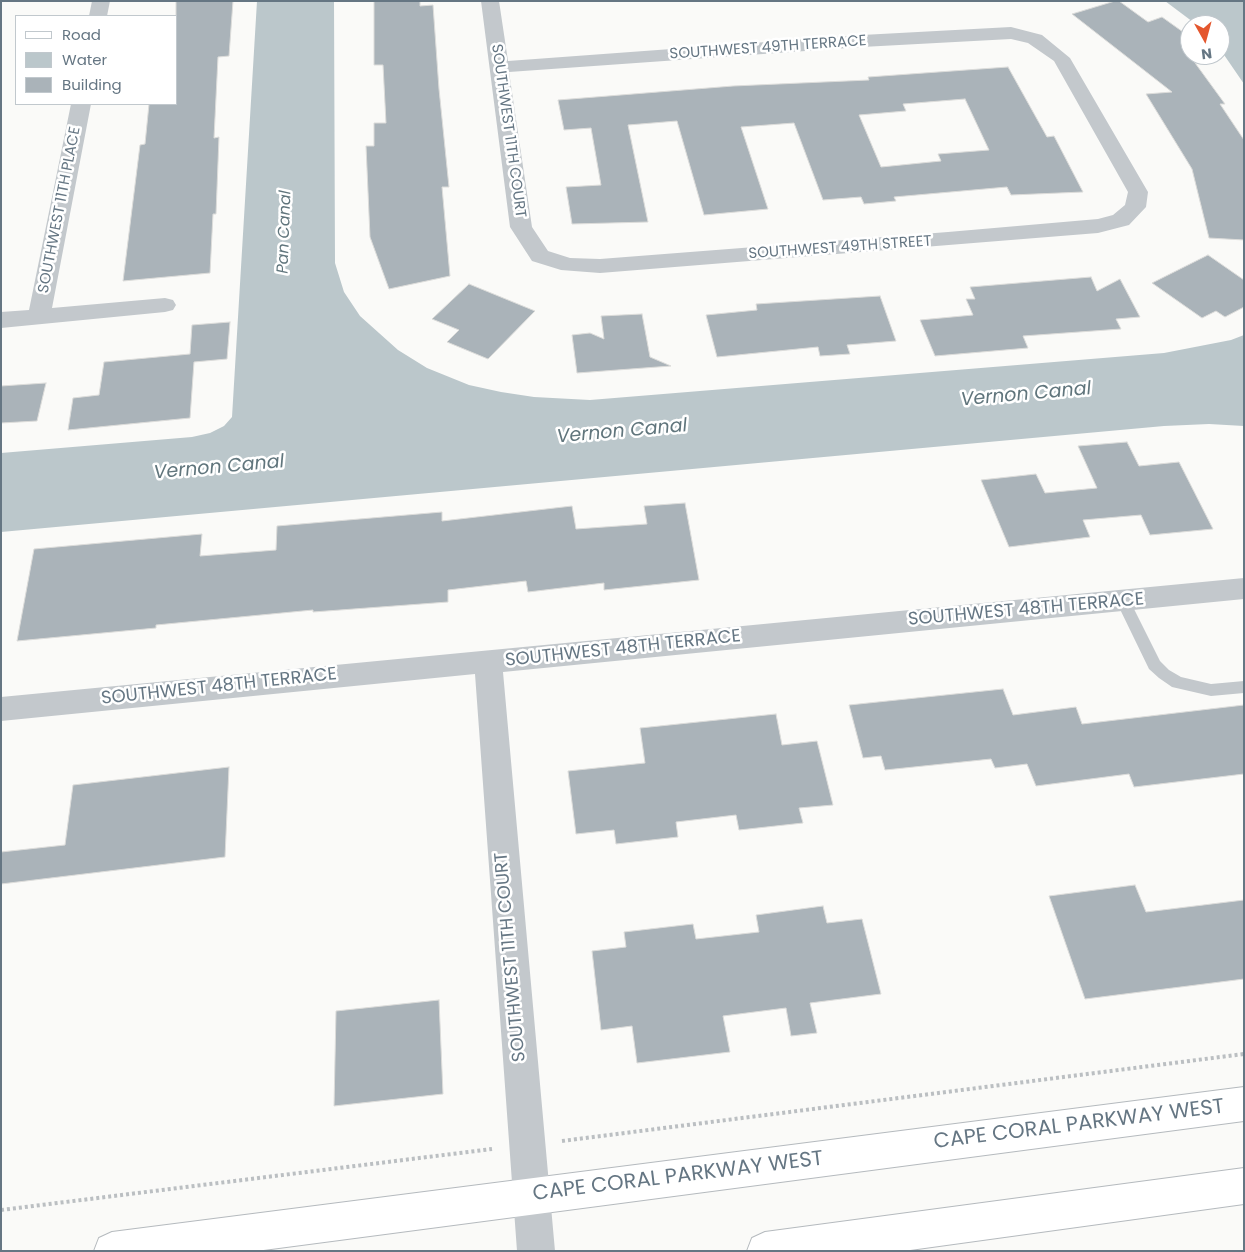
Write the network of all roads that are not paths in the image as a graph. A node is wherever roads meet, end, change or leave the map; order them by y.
1 (101, 1) edge
2 (490, 1) edge
3 (98, 15) edge
4 (500, 67) junction
5 (81, 105) edge
6 (1135, 208) joint
7 (540, 256) joint
8 (165, 305) dead end
9 (39, 317) junction
10 (1, 320) edge
11 (1244, 588) edge
12 (1122, 600) junction
13 (488, 663) junction
14 (1244, 687) edge
15 (1, 708) edge
16 (1244, 1104) edge
17 (1244, 1186) edge
18 (532, 1196) junction
19 (112, 1251) edge
20 (536, 1251) edge
21 (765, 1251) edge

1 - 3 street
2 - 4 street, SOUTHWEST 11TH COURT
4 - 6 street, SOUTHWEST 49TH TERRACE
4 - 7 street, SOUTHWEST 11TH COURT
5 - 9 street, SOUTHWEST 11TH PLACE
6 - 7 street, SOUTHWEST 49TH STREET
8 - 9 street, SOUTHWEST 11TH PLACE
9 - 10 street, SOUTHWEST 11TH PLACE
11 - 12 street, SOUTHWEST 48TH TERRACE
12 - 13 street, SOUTHWEST 48TH TERRACE
12 - 14 lane
13 - 15 street, SOUTHWEST 48TH TERRACE
13 - 18 street, SOUTHWEST 11TH COURT
16 - 18 main road, CAPE CORAL PARKWAY WEST
17 - 21 main road
18 - 19 main road, CAPE CORAL PARKWAY WEST
18 - 20 street, SOUTHWEST 11TH COURT

